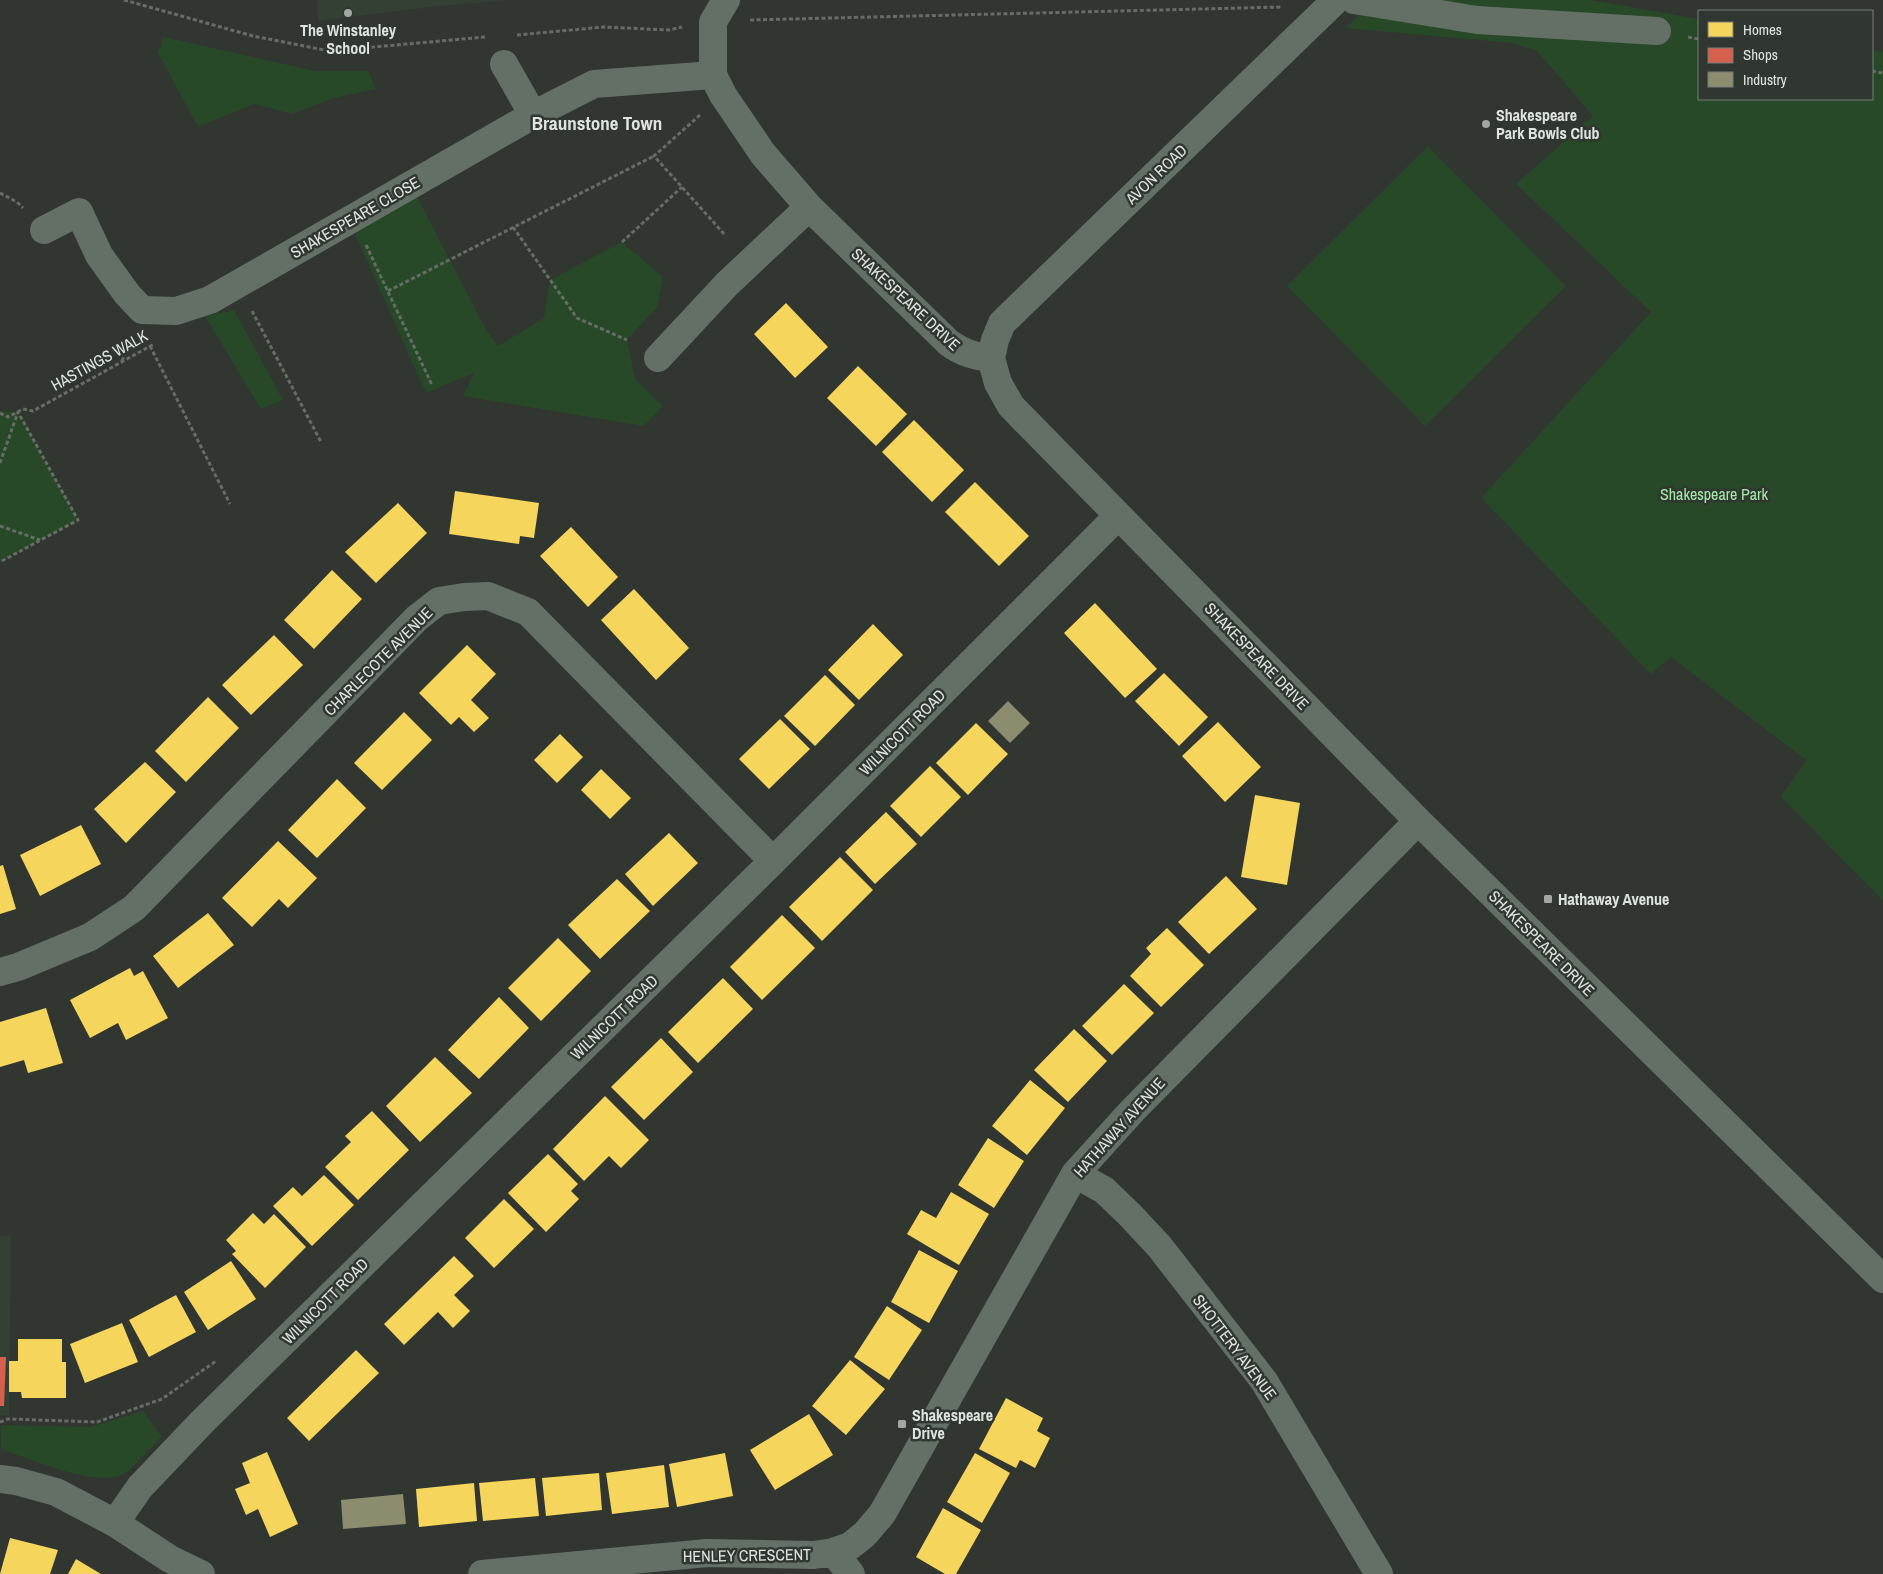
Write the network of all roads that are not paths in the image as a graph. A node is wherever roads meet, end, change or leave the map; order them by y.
1 (1341, 1) edge
2 (721, 8) edge
3 (1657, 31) dead end
4 (504, 64) dead end
5 (718, 85) junction
6 (533, 115) junction
7 (809, 207) junction
8 (44, 230) dead end
9 (658, 358) dead end
10 (991, 358) junction
11 (1118, 516) junction
12 (1418, 821) junction
13 (773, 861) junction
14 (0, 972) edge
15 (1075, 1174) junction
16 (1883, 1279) edge
17 (0, 1478) edge
18 (115, 1523) junction
19 (834, 1552) junction
20 (201, 1574) edge
21 (482, 1574) edge
22 (851, 1574) edge
23 (1379, 1574) edge

1 - 3 street
1 - 10 street, AVON ROAD
2 - 5 street
4 - 6 street
5 - 6 street, SHAKESPEARE CLOSE
5 - 7 street, SHAKESPEARE DRIVE
6 - 8 street, SHAKESPEARE CLOSE
7 - 9 street
7 - 10 street, SHAKESPEARE DRIVE
10 - 11 street, SHAKESPEARE DRIVE
11 - 12 street, SHAKESPEARE DRIVE
11 - 13 street, WILNICOTT ROAD
12 - 15 street, HATHAWAY AVENUE
12 - 16 street, SHAKESPEARE DRIVE
13 - 14 street, CHARLECOTE AVENUE
13 - 18 street, WILNICOTT ROAD
15 - 19 street, HATHAWAY AVENUE
15 - 23 street, SHOTTERY AVENUE
17 - 18 street
18 - 20 street
19 - 21 street, HENLEY CRESCENT
19 - 22 street, HENLEY CRESCENT

